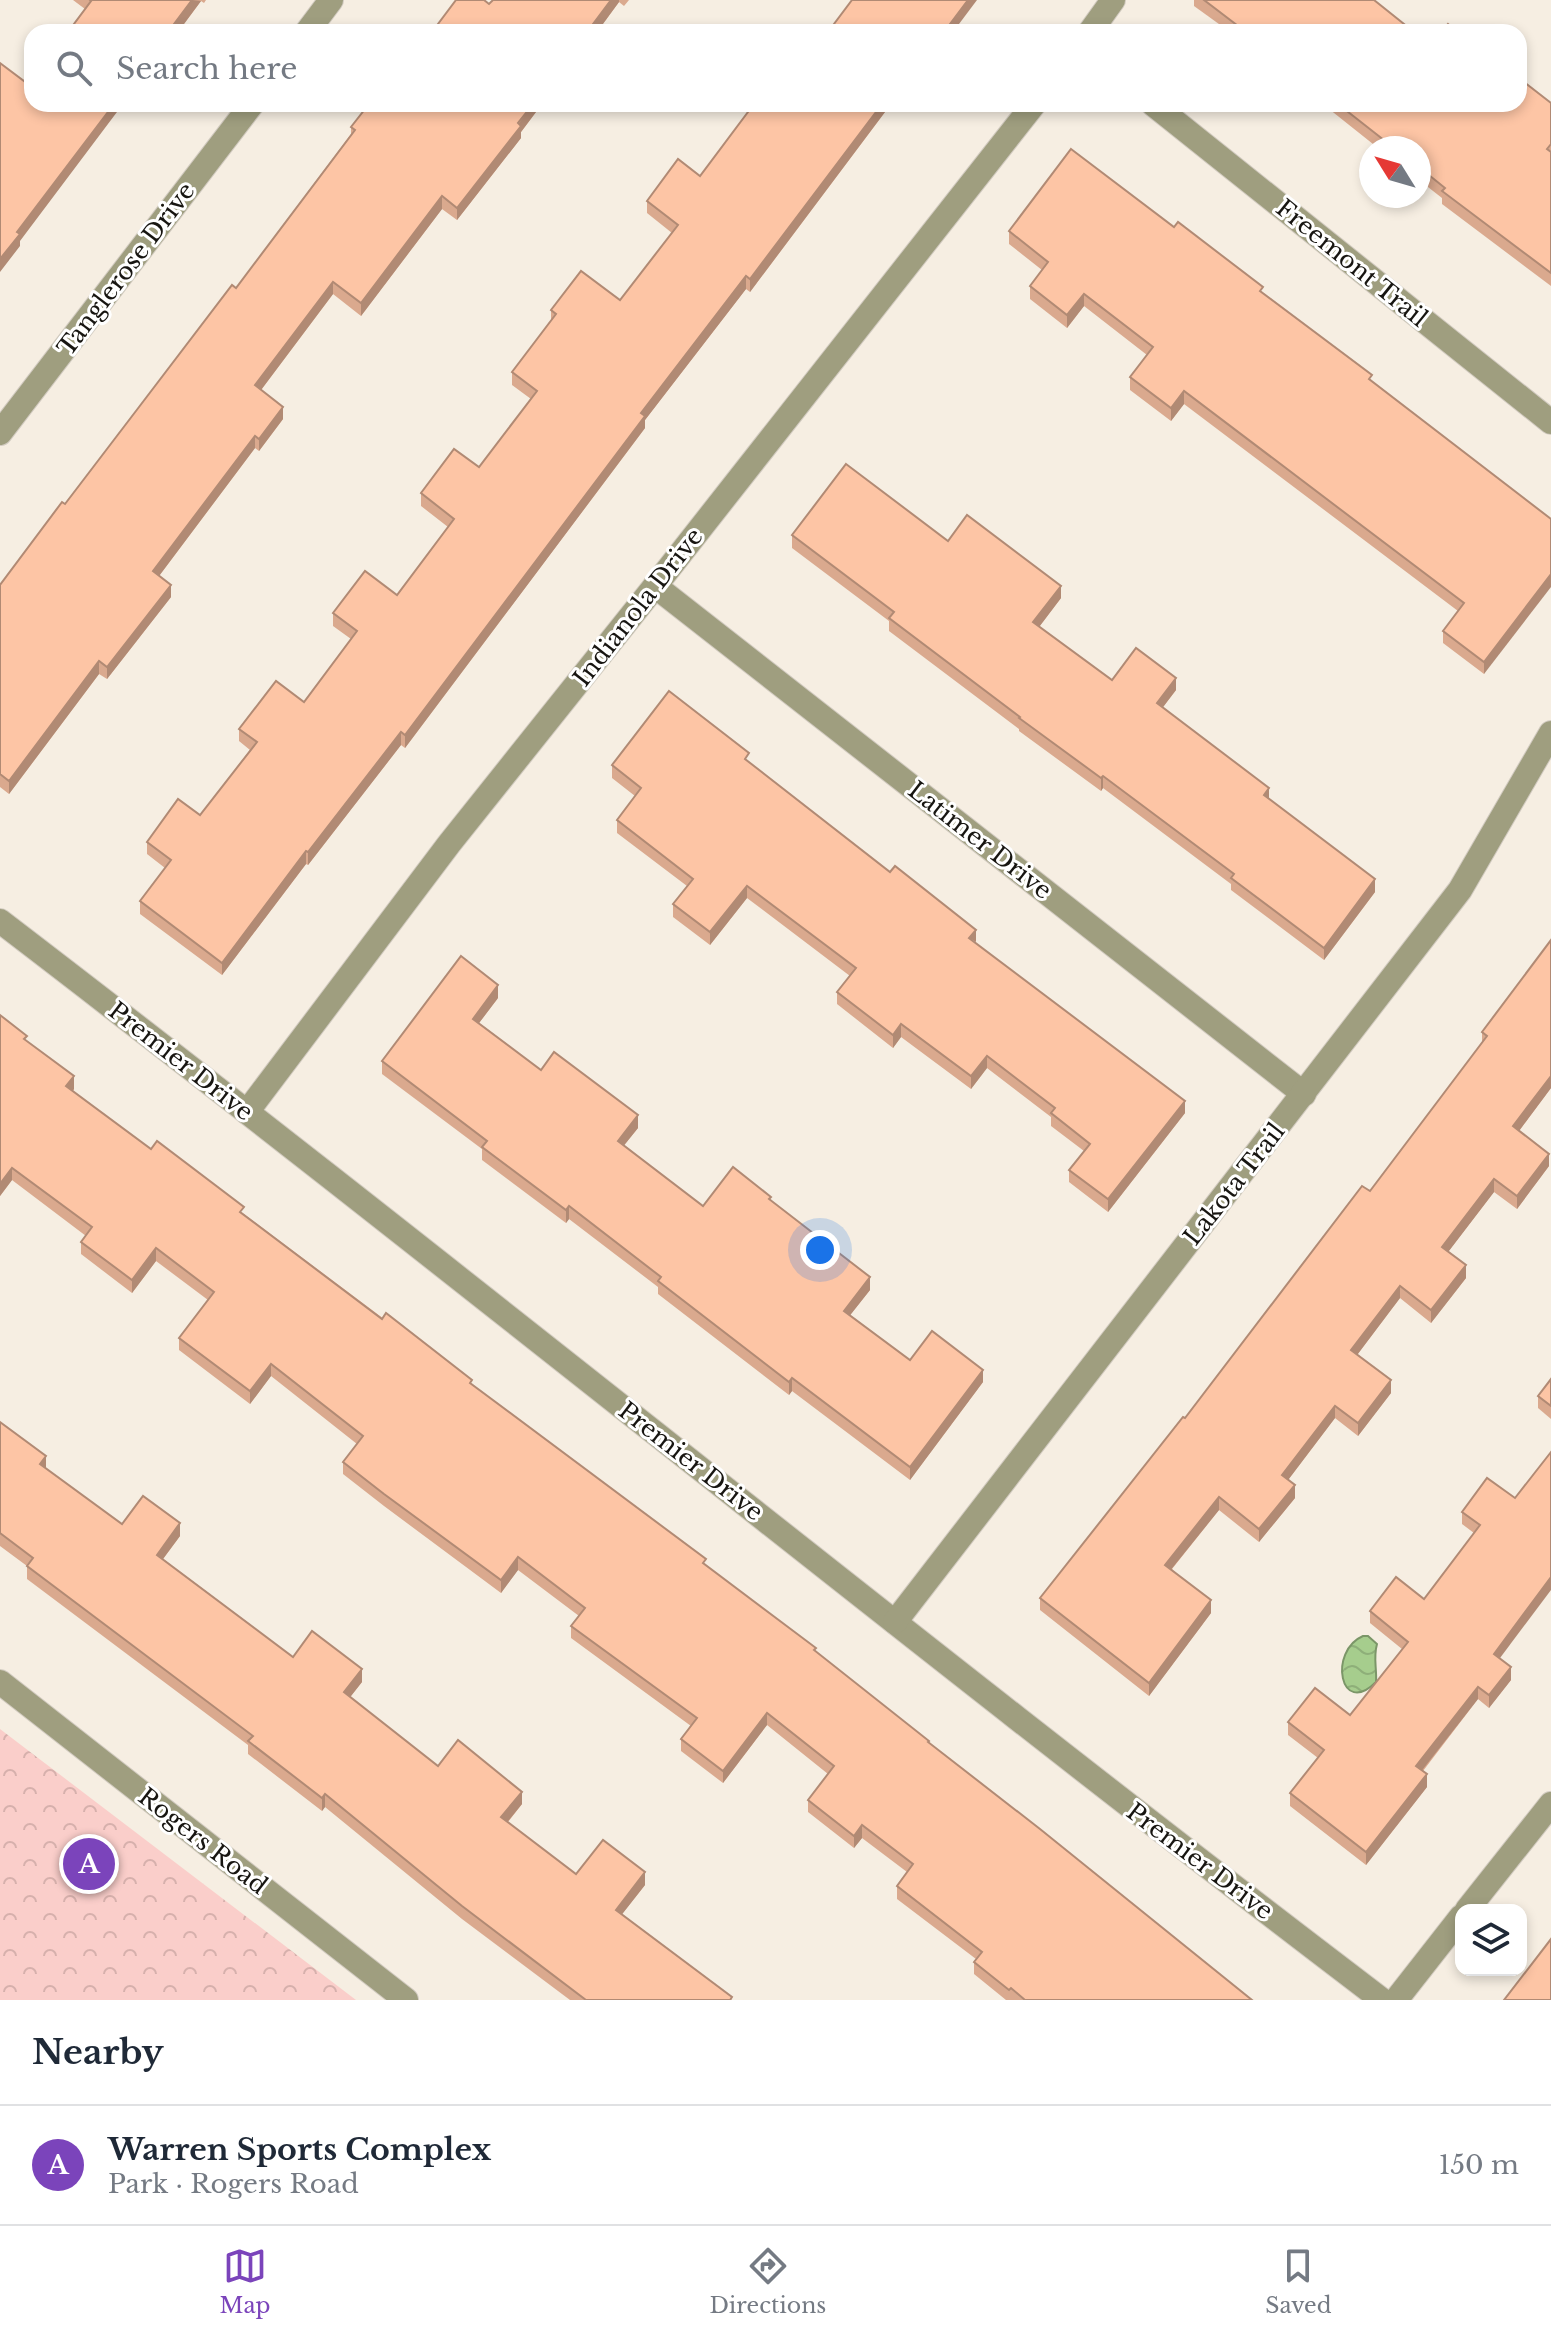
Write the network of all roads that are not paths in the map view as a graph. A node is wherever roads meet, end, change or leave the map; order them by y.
1 (331, 0) edge
2 (1113, 0) edge
3 (313, 24) edge
4 (1096, 24) edge
5 (246, 112) edge
6 (1028, 112) edge
7 (1163, 112) edge
8 (1551, 422) edge
9 (0, 433) edge
10 (655, 586) junction
11 (1551, 733) edge
12 (0, 921) edge
13 (1304, 1094) junction
14 (247, 1112) junction
15 (895, 1622) junction
16 (0, 1682) edge
17 (1551, 1804) edge
18 (1472, 1904) edge
19 (1455, 1925) edge
20 (406, 2000) edge
21 (1382, 2000) edge
22 (1396, 2000) edge

1 - 3 street
2 - 4 street
5 - 9 street, Tanglerose Drive
6 - 10 street, Indianola Drive
7 - 8 street, Freemont Trail
10 - 13 street, Latimer Drive
10 - 14 street, Indianola Drive
11 - 13 street, Lakota Trail
12 - 14 street, Premier Drive
13 - 15 street, Lakota Trail
14 - 15 street, Premier Drive
15 - 21 street, Premier Drive
16 - 20 street, Rogers Road
17 - 18 street
19 - 22 street

